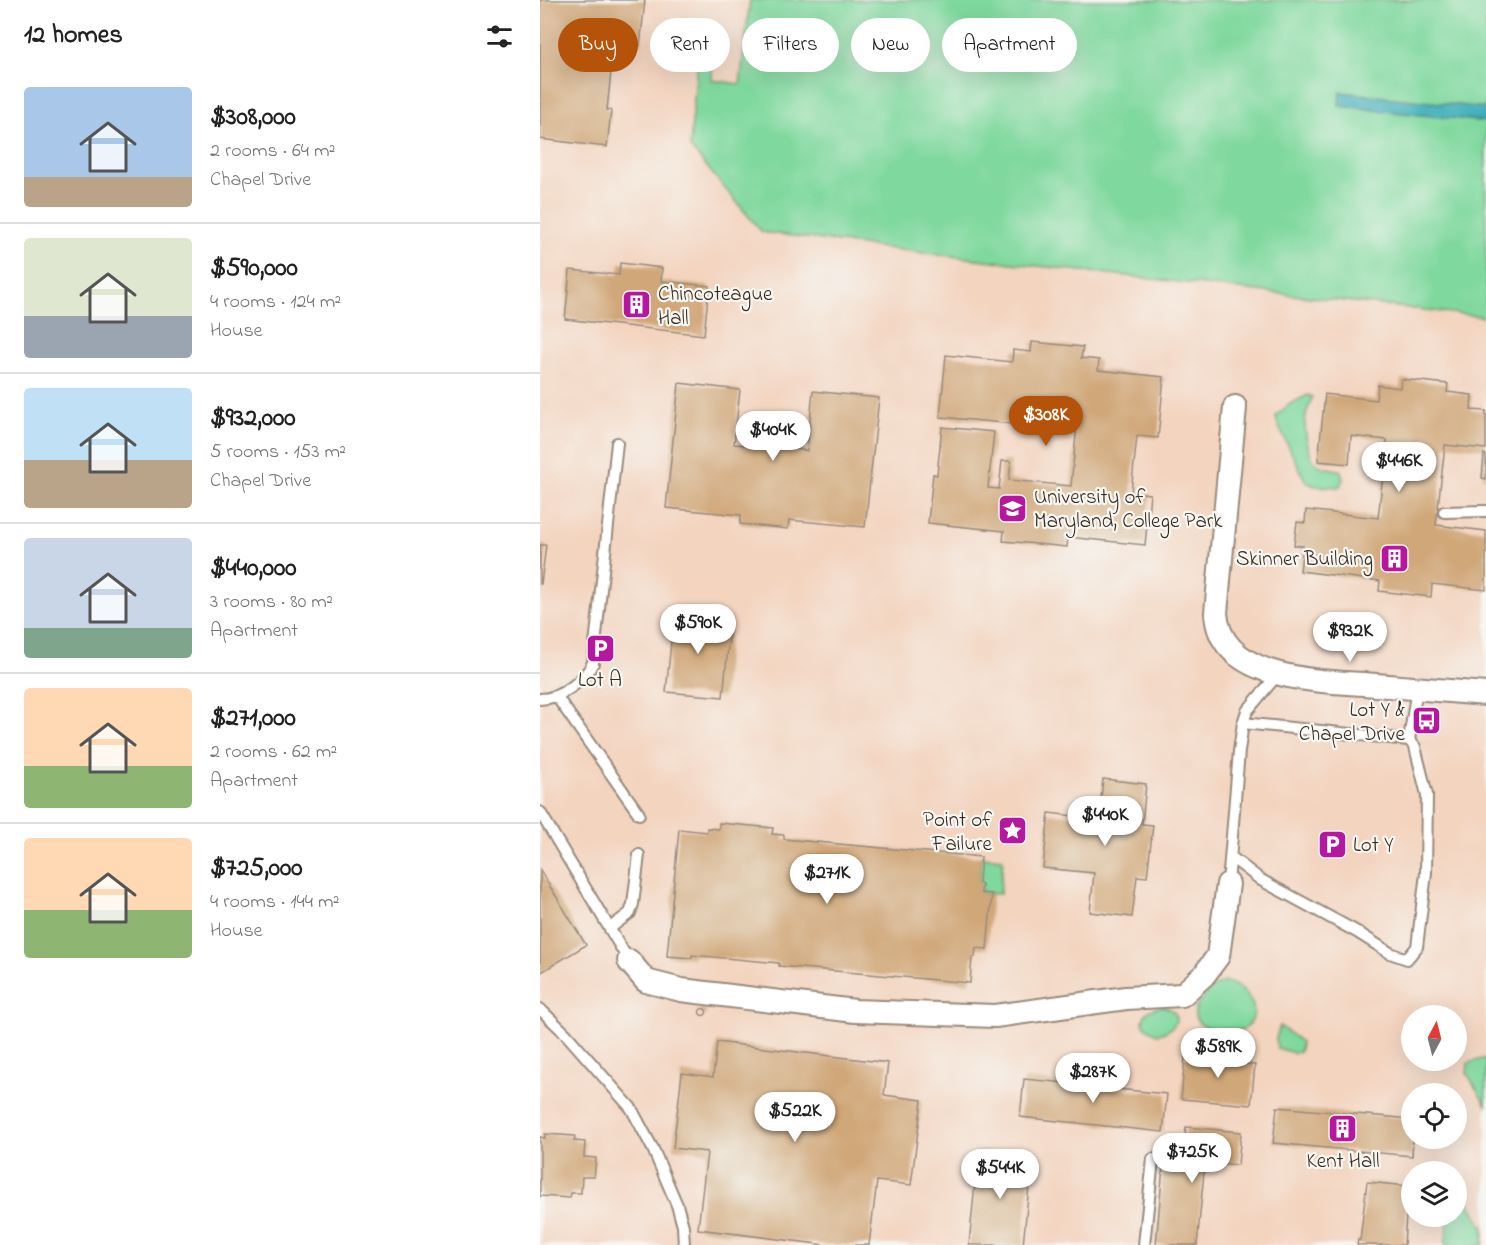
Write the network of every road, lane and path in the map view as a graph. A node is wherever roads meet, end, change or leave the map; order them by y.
1 (1235, 407) dead end
2 (617, 443) dead end
3 (1486, 511) edge
4 (1444, 512) dead end
5 (1278, 674) junction
6 (1417, 688) junction
7 (1486, 694) edge
8 (557, 697) junction
9 (540, 699) edge
10 (1243, 723) junction
11 (1408, 740) junction
12 (540, 812) edge
13 (639, 814) dead end
14 (639, 855) dead end
15 (1231, 857) junction
16 (1228, 884) joint
17 (610, 928) junction
18 (629, 961) joint
19 (540, 1010) edge
20 (1153, 1159) dead end
21 (684, 1245) edge
22 (1144, 1245) edge

1 - 5 street
2 - 8 lane
3 - 4 lane
5 - 6 street
5 - 10 lane
6 - 7 street
6 - 11 lane
8 - 9 lane
8 - 13 lane
10 - 11 lane
10 - 15 lane
11 - 15 lane
12 - 17 lane
14 - 17 lane
15 - 16 lane
16 - 18 street
17 - 18 lane
19 - 21 lane
20 - 22 lane

